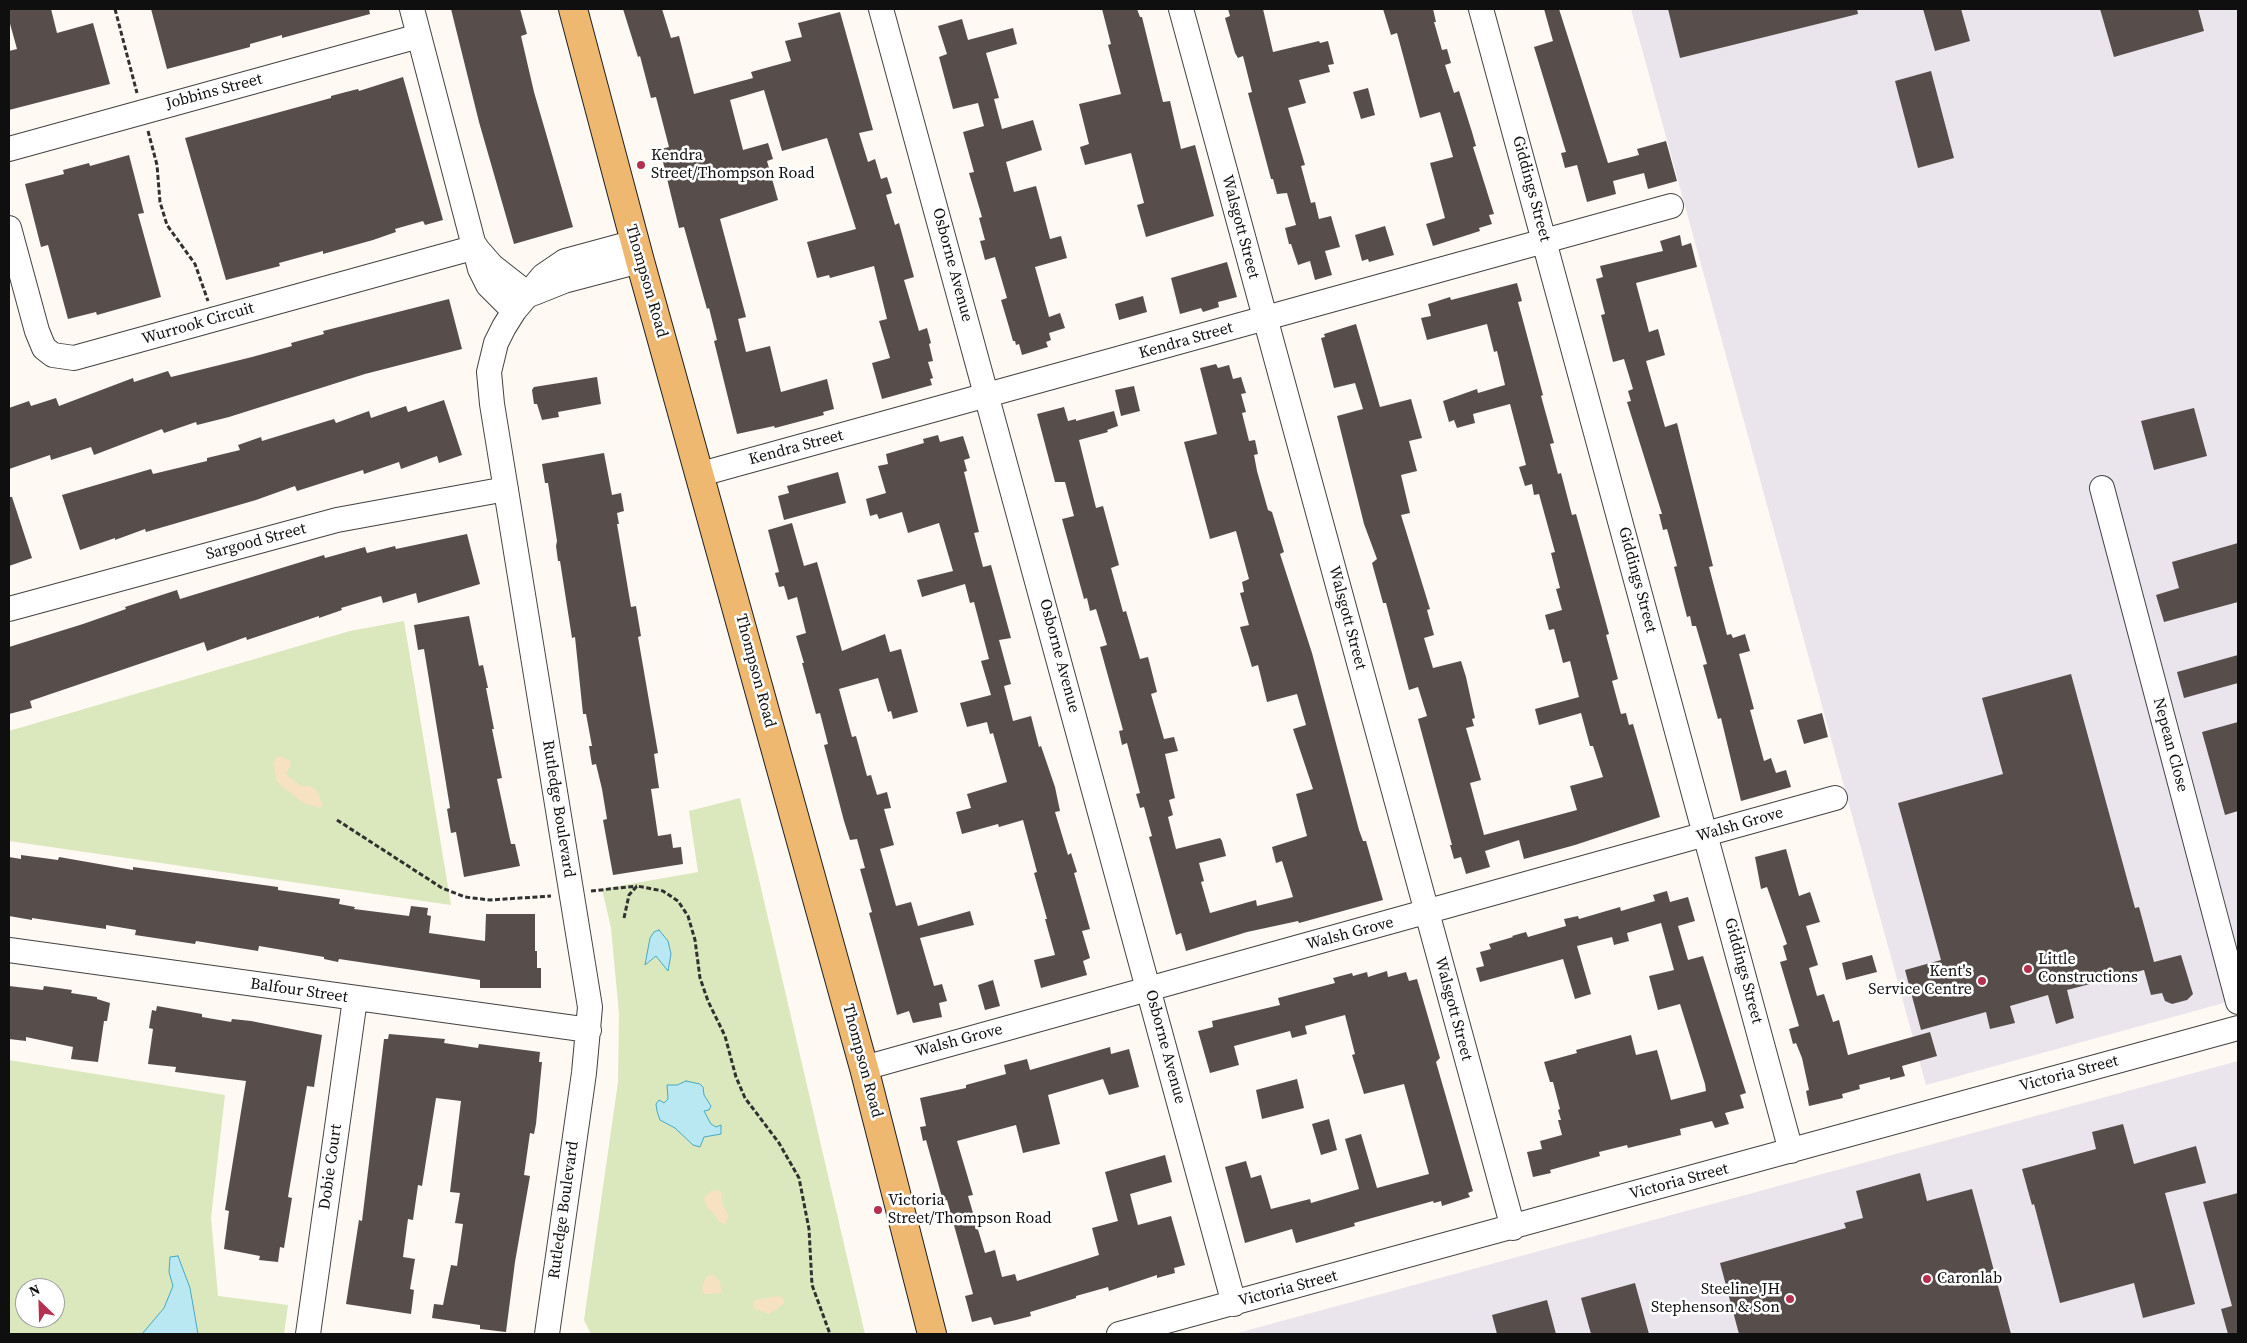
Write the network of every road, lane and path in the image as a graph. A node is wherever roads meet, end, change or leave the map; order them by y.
1 (116, 9) edge
2 (412, 9) edge
3 (573, 9) edge
4 (881, 9) edge
5 (1181, 9) edge
6 (1481, 9) edge
7 (419, 36) junction
8 (138, 96) dead end
9 (146, 123) dead end
10 (9, 149) edge
11 (1671, 206) dead end
12 (9, 228) edge
13 (1545, 242) junction
14 (476, 248) junction
15 (637, 251) junction
16 (521, 303) junction
17 (210, 308) dead end
18 (1266, 319) junction
19 (988, 396) junction
20 (700, 474) junction
21 (2102, 488) dead end
22 (506, 489) junction
23 (9, 609) edge
24 (1835, 798) dead end
25 (336, 820) dead end
26 (1706, 835) junction
27 (636, 886) junction
28 (583, 892) dead end
29 (555, 896) dead end
30 (1427, 913) junction
31 (624, 918) dead end
32 (9, 950) edge
33 (1149, 989) junction
34 (355, 999) junction
35 (2238, 1002) edge
36 (2238, 1028) edge
37 (589, 1030) junction
38 (864, 1068) junction
39 (1791, 1151) junction
40 (1513, 1228) junction
41 (1234, 1304) junction
42 (308, 1334) edge
43 (546, 1334) edge
44 (830, 1334) edge
45 (932, 1334) edge
46 (1119, 1334) edge

1 - 8 path
2 - 7 street
3 - 15 main road, Thompson Road
4 - 19 street, Osborne Avenue
5 - 18 street, Walsgott Street
6 - 13 street, Giddings Street
7 - 10 street, Jobbins Street
7 - 14 street
9 - 17 path
11 - 13 street, Kendra Street
12 - 14 street, Wurrook Circuit
13 - 18 street, Kendra Street
13 - 26 street, Giddings Street
14 - 16 street
15 - 16 street
15 - 20 main road, Thompson Road
16 - 22 street, Rutledge Boulevard
18 - 19 street, Kendra Street
18 - 30 street, Walsgott Street
19 - 20 street, Kendra Street
19 - 33 street, Osborne Avenue
20 - 38 main road, Thompson Road
21 - 35 street, Nepean Close
22 - 23 street, Sargood Street
22 - 37 street, Rutledge Boulevard
24 - 26 street, Walsh Grove
25 - 29 path
26 - 30 street, Walsh Grove
26 - 39 street, Giddings Street
27 - 28 path
27 - 31 path
27 - 44 path
30 - 33 street, Walsh Grove
30 - 40 street, Walsgott Street
32 - 34 street, Balfour Street
33 - 38 street, Walsh Grove
33 - 41 street, Osborne Avenue
34 - 37 street, Balfour Street
34 - 42 street, Dobie Court
36 - 39 street, Victoria Street
37 - 43 street, Rutledge Boulevard
38 - 45 main road, Thompson Road
39 - 40 street, Victoria Street
40 - 41 street, Victoria Street
41 - 46 street, Victoria Street

